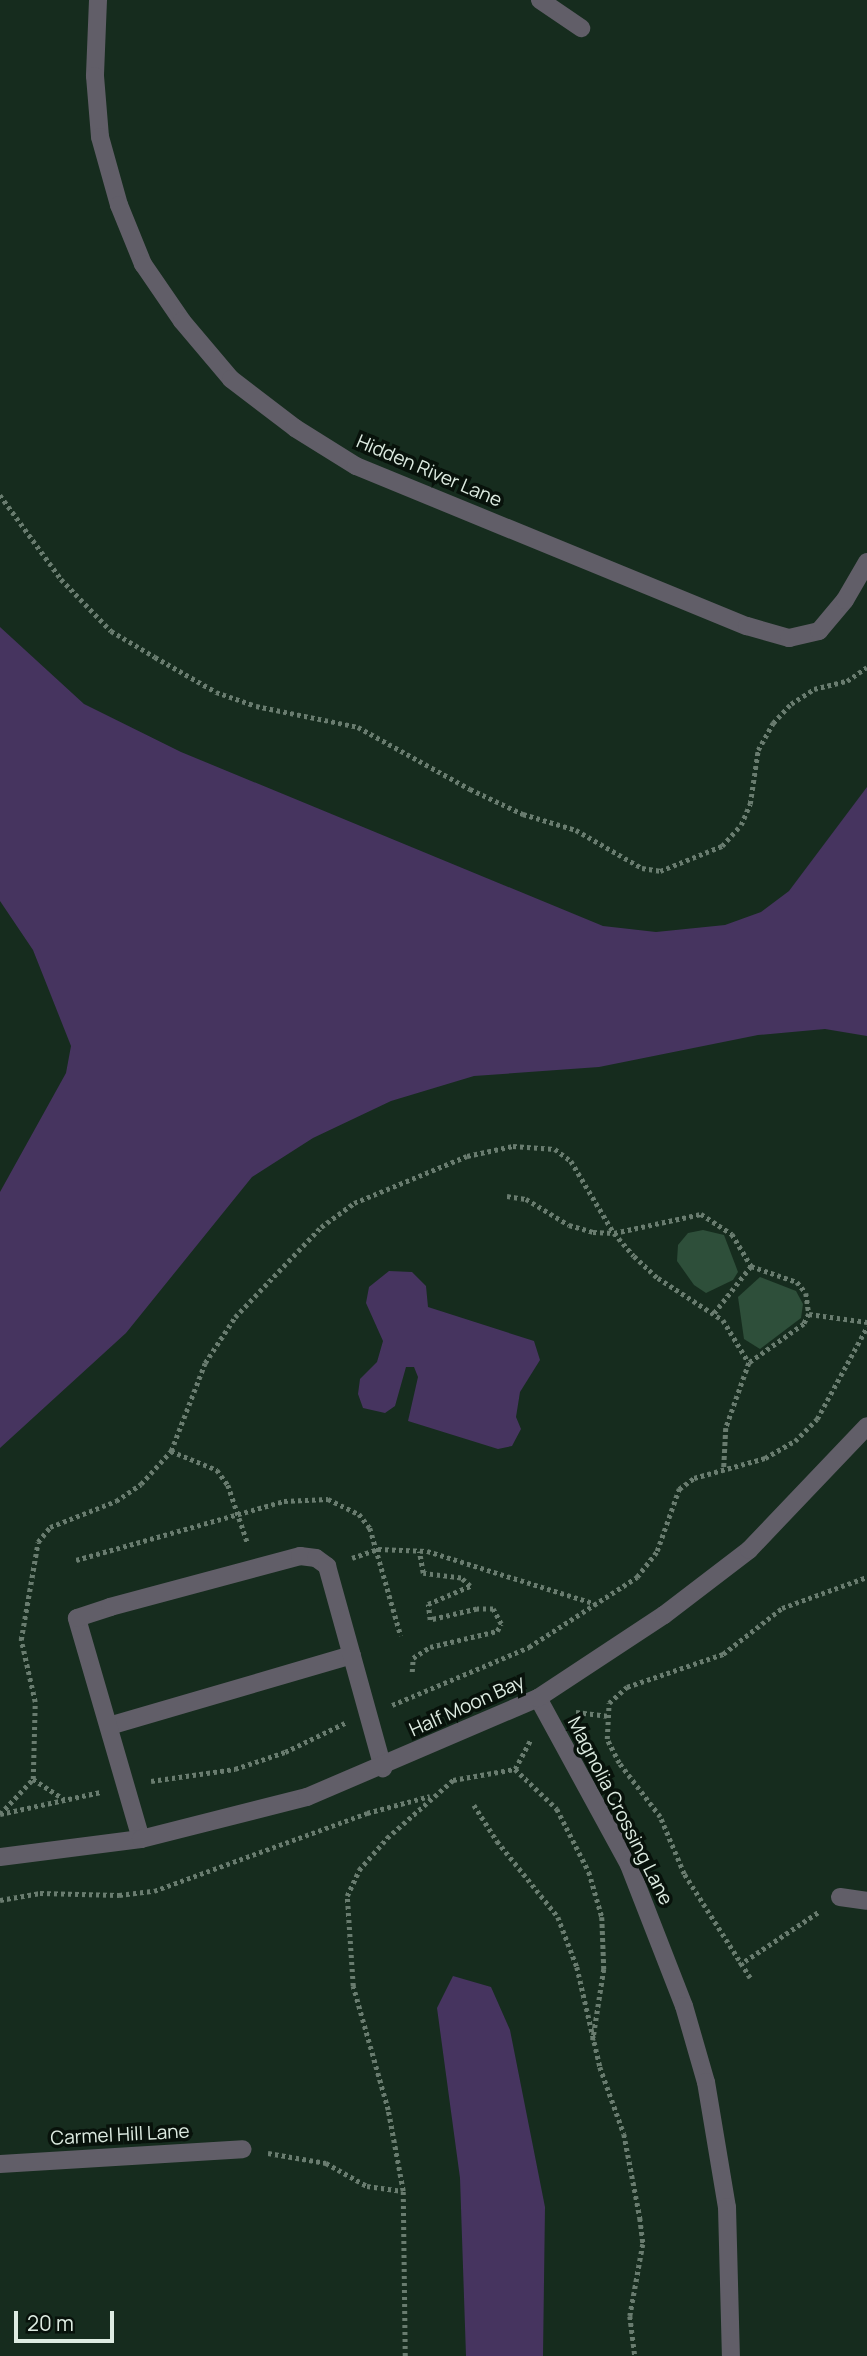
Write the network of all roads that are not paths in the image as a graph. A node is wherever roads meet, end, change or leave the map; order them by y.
1 (98, 0) edge
2 (540, 0) edge
3 (581, 28) dead end
4 (867, 562) edge
5 (867, 1426) edge
6 (352, 1655) junction
7 (538, 1698) junction
8 (108, 1726) junction
9 (383, 1768) junction
10 (141, 1839) junction
11 (0, 1857) edge
12 (840, 1897) road end
13 (867, 1901) edge
14 (243, 2149) road end
15 (0, 2164) edge
16 (731, 2356) edge

1 - 4 street, Hidden River Lane
2 - 3 street
5 - 7 street, Half Moon Bay
6 - 8 street
6 - 8 street
6 - 9 street
7 - 9 street, Half Moon Bay
7 - 16 street, Magnolia Crossing Lane
8 - 10 street
9 - 10 street, Half Moon Bay
10 - 11 street, Half Moon Bay
12 - 13 street
14 - 15 street, Carmel Hill Lane

